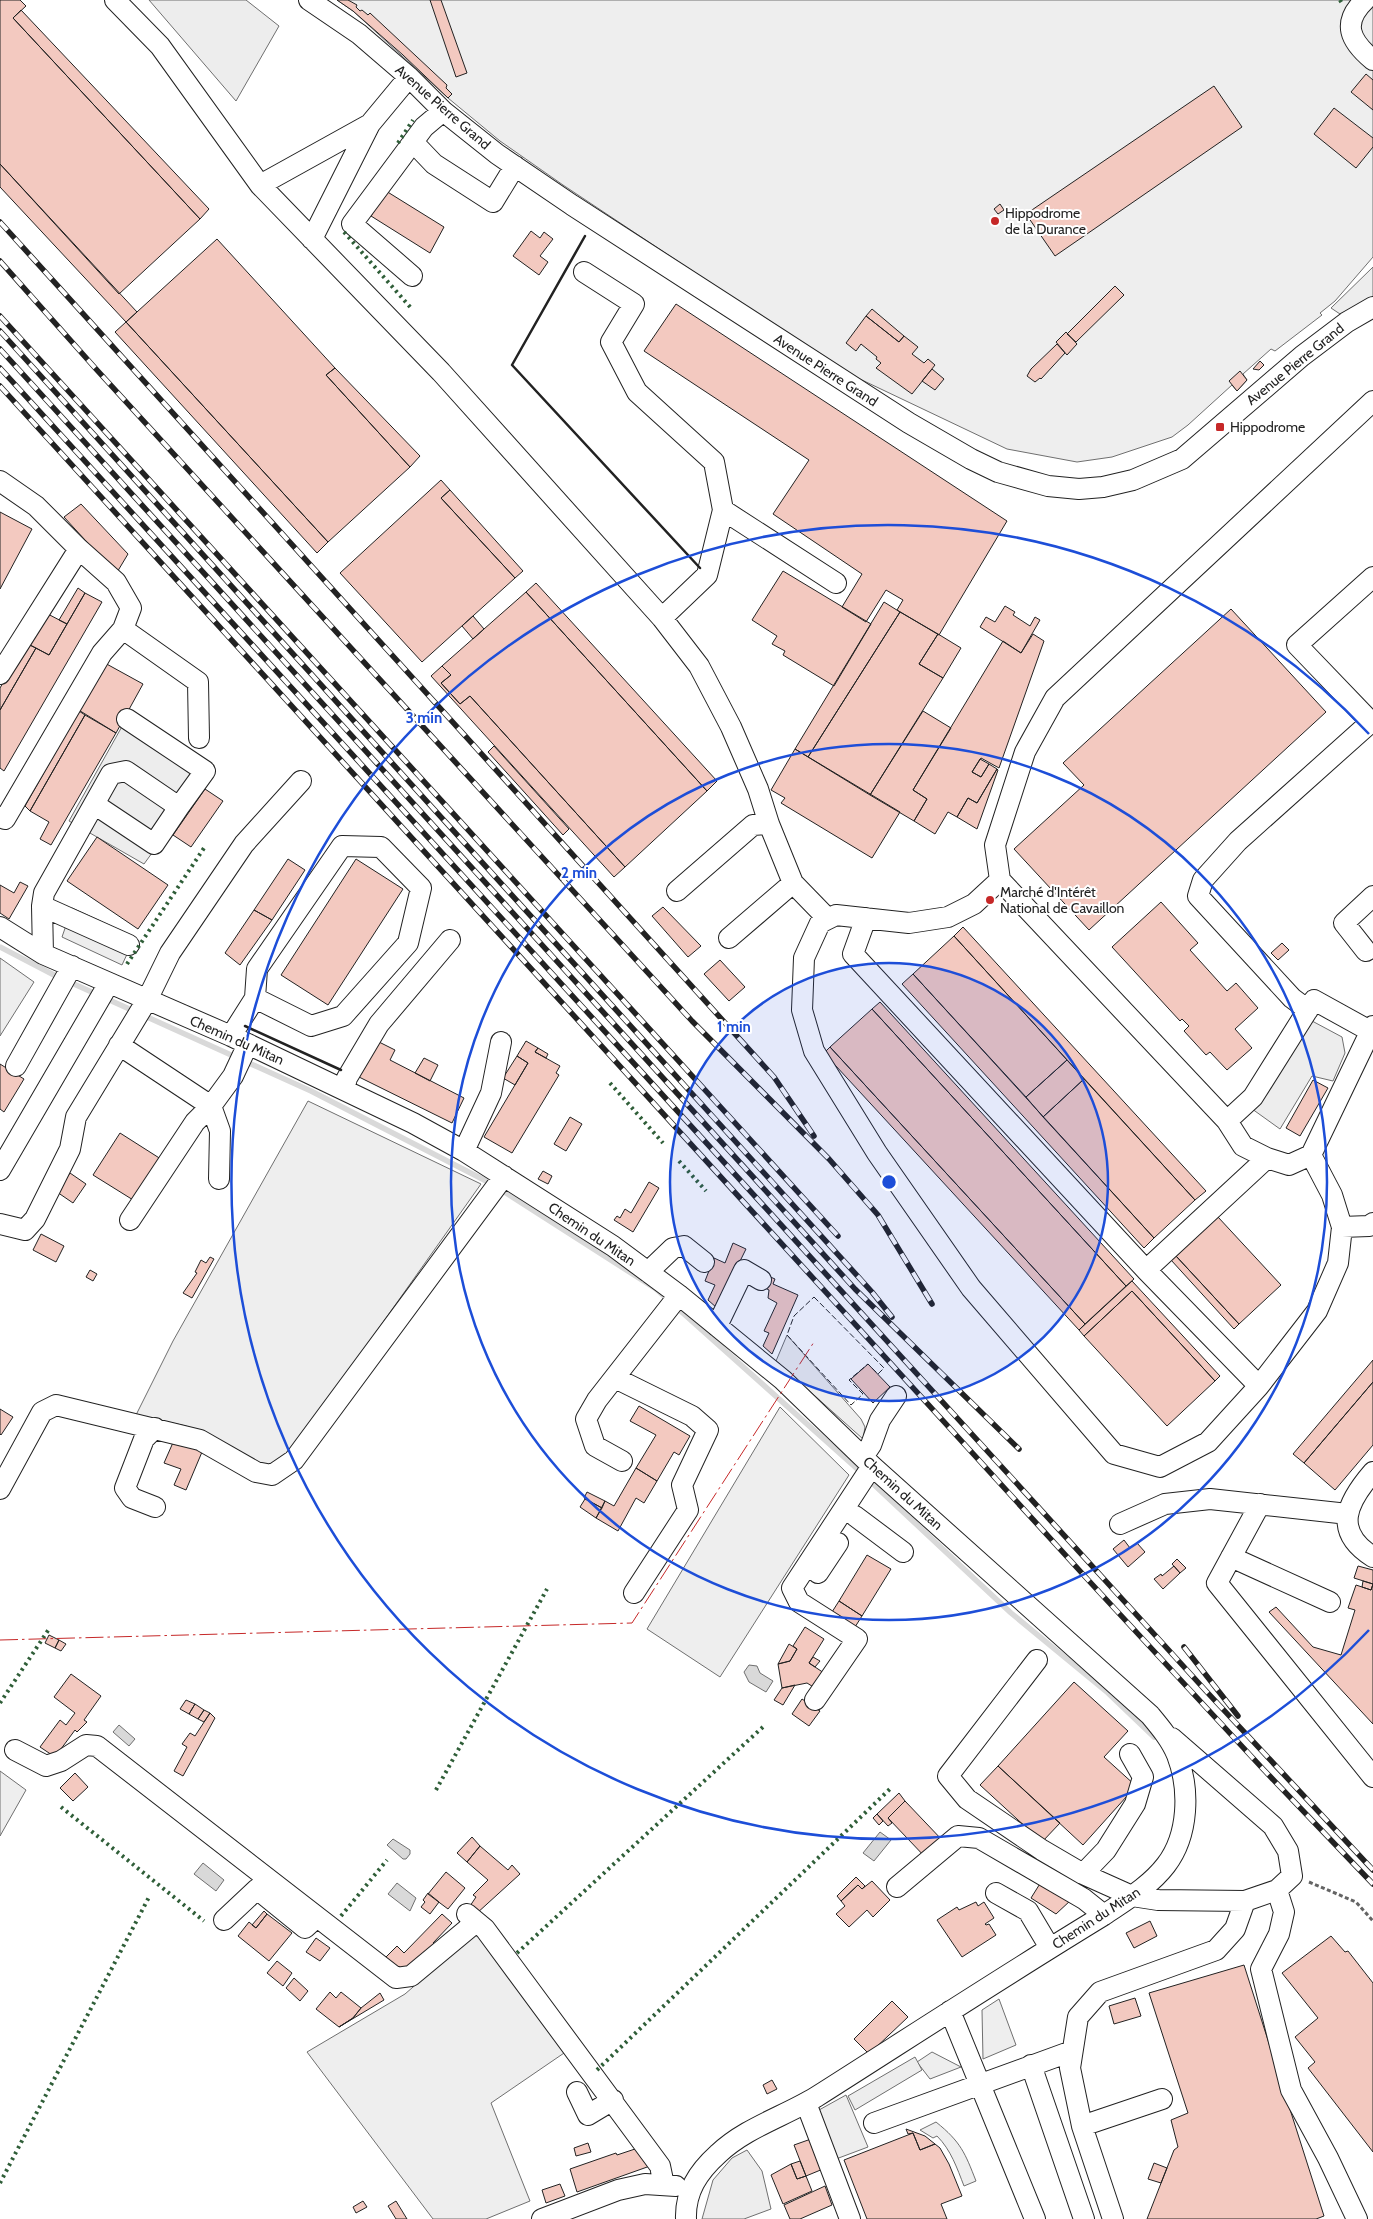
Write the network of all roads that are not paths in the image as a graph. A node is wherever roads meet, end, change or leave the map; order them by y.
1 (115, 0) edge
2 (309, 0) edge
3 (1365, 0) edge
4 (1373, 60) edge
5 (409, 77) junction
6 (443, 111) junction
7 (370, 124) junction
8 (413, 142) junction
9 (515, 166) junction
10 (260, 185) junction
11 (312, 239) junction
12 (584, 272) dead end
13 (412, 276) dead end
14 (1373, 307) edge
15 (1373, 401) edge
16 (0, 482) edge
17 (723, 510) junction
18 (79, 550) junction
19 (1373, 577) edge
20 (836, 583) dead end
21 (662, 618) junction
22 (123, 629) junction
23 (0, 674) edge
24 (127, 719) dead end
25 (199, 738) dead end
26 (301, 781) dead end
27 (94, 804) junction
28 (179, 807) junction
29 (0, 817) edge
30 (769, 824) junction
31 (1000, 880) junction
32 (793, 883) junction
33 (677, 891) dead end
34 (1373, 896) edge
35 (42, 906) junction
36 (866, 918) junction
37 (828, 919) junction
38 (0, 927) edge
39 (730, 938) dead end
40 (450, 940) dead end
41 (129, 945) dead end
42 (1371, 953) edge
43 (43, 954) junction
44 (72, 966) junction
45 (109, 983) junction
46 (255, 998) junction
47 (147, 1000) junction
48 (1308, 1010) junction
49 (1371, 1028) edge
50 (240, 1040) junction
51 (501, 1042) dead end
52 (119, 1045) junction
53 (16, 1066) dead end
54 (344, 1089) junction
55 (211, 1106) junction
56 (1228, 1121) junction
57 (464, 1151) junction
58 (1311, 1155) junction
59 (1267, 1158) junction
60 (0, 1170) edge
61 (504, 1176) junction
62 (219, 1179) dead end
63 (130, 1220) dead end
64 (1373, 1223) edge
65 (0, 1224) edge
66 (1342, 1227) junction
67 (704, 1262) dead end
68 (1146, 1270) junction
69 (648, 1272) junction
70 (761, 1280) dead end
71 (679, 1295) junction
72 (717, 1326) junction
73 (615, 1378) junction
74 (1259, 1386) junction
75 (896, 1396) dead end
76 (155, 1428) junction
77 (622, 1461) dead end
78 (872, 1465) junction
79 (1373, 1472) edge
80 (0, 1489) edge
81 (1260, 1504) junction
82 (156, 1507) dead end
83 (1348, 1514) junction
84 (855, 1516) junction
85 (1120, 1524) dead end
86 (904, 1552) dead end
87 (1373, 1556) edge
88 (1231, 1557) junction
89 (818, 1574) dead end
90 (634, 1593) dead end
91 (1330, 1602) dead end
92 (1037, 1660) dead end
93 (815, 1700) dead end
94 (1163, 1730) junction
95 (16, 1750) dead end
96 (1130, 1754) dead end
97 (1373, 1776) edge
98 (1084, 1874) junction
99 (897, 1887) dead end
100 (1277, 1890) junction
101 (996, 1893) dead end
102 (1132, 1896) junction
103 (1245, 1900) junction
104 (1104, 1915) junction
105 (318, 1916) junction
106 (224, 1920) dead end
107 (1050, 1948) junction
108 (950, 2011) junction
109 (1072, 2051) junction
110 (1032, 2065) junction
111 (981, 2083) junction
112 (577, 2092) dead end
113 (1162, 2099) dead end
114 (613, 2100) junction
115 (806, 2103) junction
116 (874, 2123) dead end
117 (1082, 2126) junction
118 (664, 2185) junction
119 (691, 2186) junction
120 (1111, 2218) edge
121 (542, 2219) edge
122 (686, 2219) edge
123 (850, 2219) edge
124 (1036, 2219) edge
125 (1084, 2219) edge
126 (1357, 2219) edge

1 - 10 street
2 - 5 street, Avenue Pierre Grand
3 - 4 street
5 - 6 street, Avenue Pierre Grand
5 - 7 street
6 - 8 street
6 - 9 street, Avenue Pierre Grand
7 - 10 street
7 - 11 street
8 - 9 street
8 - 13 street
9 - 14 street, Avenue Pierre Grand
10 - 11 street
11 - 21 street
12 - 17 street
15 - 31 street
16 - 18 street
17 - 20 street
17 - 21 street
18 - 22 street
18 - 23 street
19 - 48 street
21 - 30 street
22 - 25 street
22 - 29 street
24 - 28 street
26 - 47 street
27 - 28 street
27 - 28 street
27 - 35 street
30 - 32 street
30 - 33 street
31 - 36 street
31 - 56 street
32 - 37 street
32 - 39 street
34 - 42 street
35 - 41 street
35 - 43 street
36 - 37 street
36 - 68 street
37 - 74 street
38 - 43 street, Chemin du Mitan
40 - 54 street
43 - 44 street, Chemin du Mitan
44 - 45 street, Chemin du Mitan
44 - 53 street
45 - 47 street, Chemin du Mitan
45 - 60 street
46 - 46 street
46 - 50 street
47 - 50 street, Chemin du Mitan
47 - 52 street
48 - 49 street
48 - 56 street
49 - 58 street
50 - 54 street, Chemin du Mitan
50 - 55 street
51 - 57 street
52 - 55 street
52 - 65 street
54 - 57 street, Chemin du Mitan
55 - 62 street
55 - 63 street
56 - 59 street
57 - 61 street, Chemin du Mitan
58 - 59 street
58 - 66 street
59 - 68 street
61 - 69 street, Chemin du Mitan
61 - 76 street
64 - 66 street
66 - 74 street
67 - 69 street
68 - 74 street
69 - 71 street, Chemin du Mitan
70 - 72 street
71 - 72 street, Chemin du Mitan
71 - 73 street
72 - 78 street, Chemin du Mitan
73 - 77 street
73 - 90 street
75 - 78 street
76 - 80 street
76 - 82 street
78 - 84 street
78 - 93 street
78 - 94 street, Chemin du Mitan
79 - 83 street
81 - 83 street
81 - 85 street
81 - 88 street
83 - 87 street
84 - 86 street
84 - 89 street
88 - 91 street
88 - 97 street
92 - 98 street
94 - 100 street
94 - 102 street, Chemin du Mitan
95 - 105 street
96 - 98 street
98 - 102 street
99 - 104 street
100 - 103 street
100 - 126 street
101 - 107 street
102 - 103 street
102 - 104 street, Chemin du Mitan
103 - 109 street
104 - 107 street, Chemin du Mitan
105 - 106 street
105 - 114 street
107 - 108 street, Chemin du Mitan
108 - 111 street
108 - 115 street, Chemin du Mitan
109 - 110 street
109 - 117 street
110 - 111 street
110 - 125 street
111 - 116 street
111 - 124 street
112 - 114 street
113 - 117 street
114 - 118 street
115 - 119 street, Chemin du Mitan
115 - 123 street
117 - 120 street
118 - 119 street
118 - 121 street
119 - 122 street

